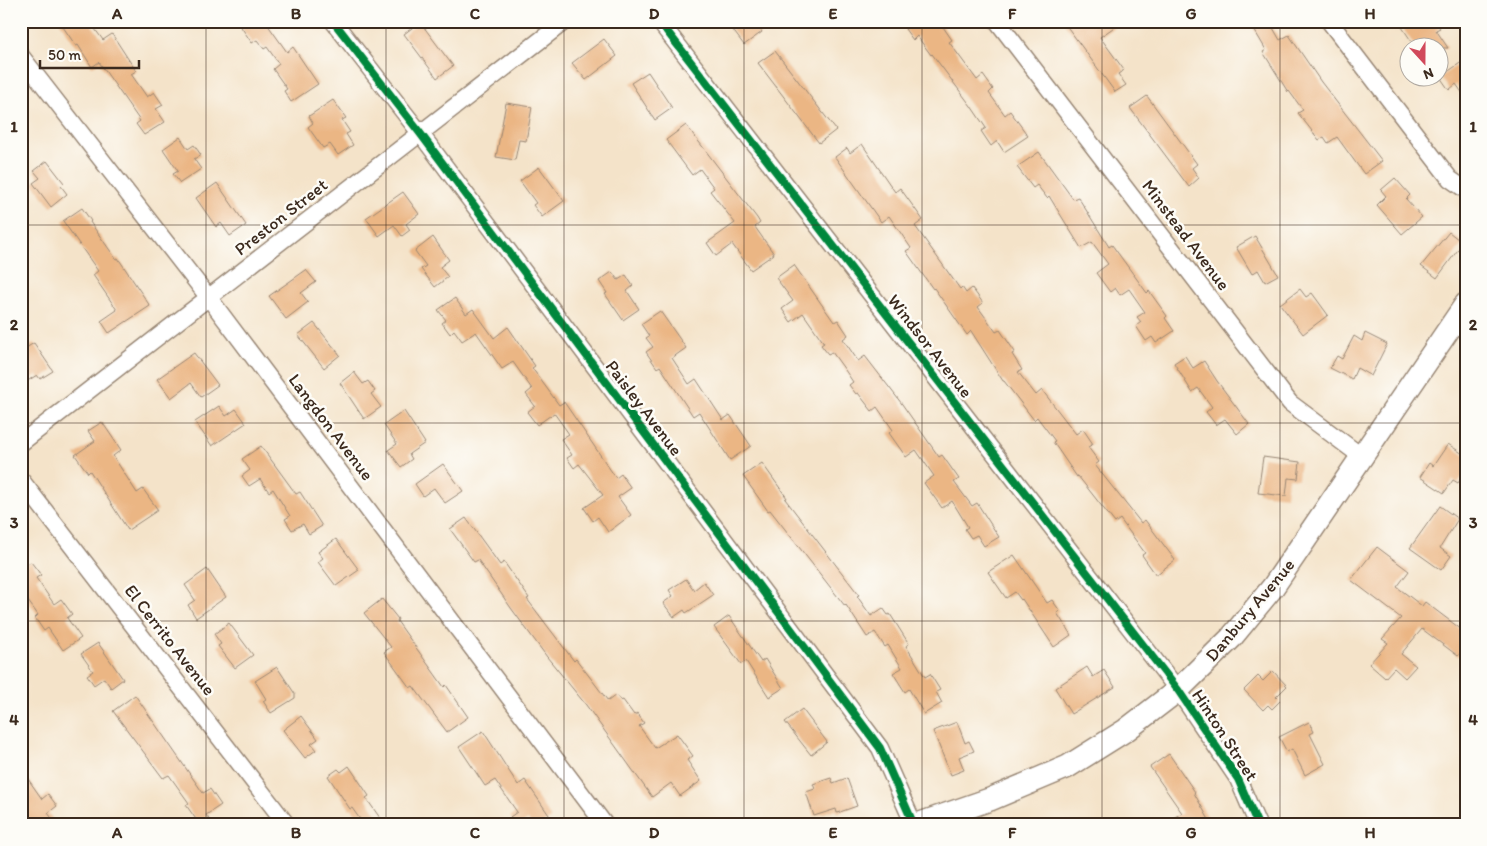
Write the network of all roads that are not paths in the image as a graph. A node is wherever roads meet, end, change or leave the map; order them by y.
1 (333, 21) edge
2 (565, 21) edge
3 (659, 21) edge
4 (997, 21) edge
5 (1329, 21) edge
6 (21, 56) edge
7 (420, 133) junction
8 (1466, 190) edge
9 (209, 298) junction
10 (1466, 304) edge
11 (21, 443) edge
12 (1361, 456) junction
13 (21, 480) edge
14 (1178, 690) junction
15 (287, 825) edge
16 (604, 825) edge
17 (915, 825) edge
18 (1258, 825) edge

1 - 7 street, Paisley Avenue
2 - 7 street, Preston Street
3 - 14 street, Windsor Avenue
4 - 12 street, Minstead Avenue
5 - 8 street
6 - 9 street, Langdon Avenue
7 - 9 street, Preston Street
7 - 17 street, Paisley Avenue
9 - 11 street, Preston Street
9 - 16 street, Langdon Avenue
10 - 12 street, Danbury Avenue
12 - 14 street, Danbury Avenue
13 - 15 street, El Cerrito Avenue
14 - 17 street, Danbury Avenue
14 - 18 street, Hinton Street

